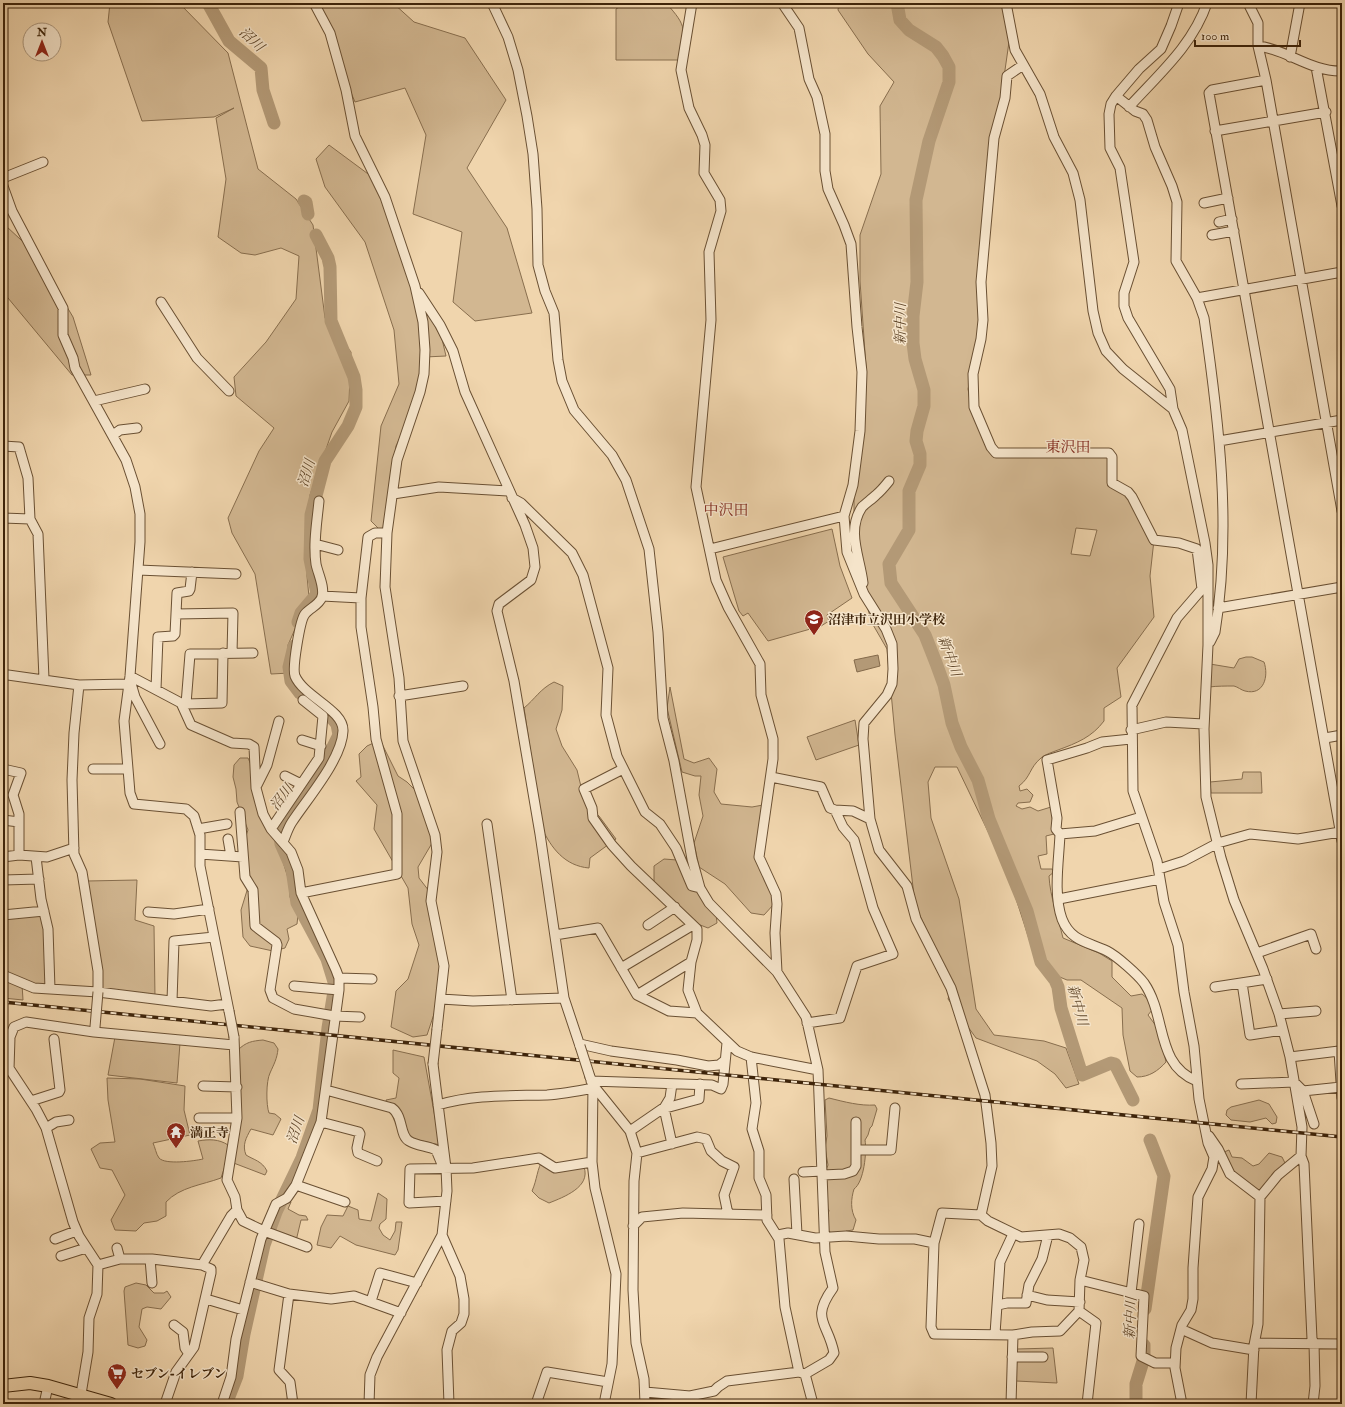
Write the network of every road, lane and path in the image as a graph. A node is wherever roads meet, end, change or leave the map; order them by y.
1 (314, 3) edge
2 (492, 3) edge
3 (692, 3) edge
4 (782, 3) edge
5 (1006, 3) edge
6 (1179, 3) edge
7 (1207, 3) edge
8 (1248, 3) edge
9 (1300, 3) edge
10 (1258, 46) junction
11 (1290, 57) junction
12 (1023, 65) junction
13 (1316, 67) junction
14 (1342, 71) edge
15 (1266, 80) junction
16 (1116, 96) junction
17 (1129, 107) junction
18 (1326, 112) junction
19 (1272, 120) junction
20 (1215, 131) junction
21 (43, 162) dead end
22 (3, 178) edge
23 (3, 186) edge
24 (1228, 198) junction
25 (1204, 203) dead end
26 (1342, 206) edge
27 (1232, 219) junction
28 (1219, 222) dead end
29 (1234, 231) junction
30 (1212, 235) dead end
31 (1342, 272) edge
32 (1301, 280) junction
33 (415, 286) junction
34 (1245, 290) junction
35 (1197, 298) junction
36 (161, 302) dead end
37 (146, 389) dead end
38 (229, 391) dead end
39 (94, 401) junction
40 (1173, 409) junction
41 (1342, 420) edge
42 (1326, 423) junction
43 (137, 428) dead end
44 (1270, 433) junction
45 (113, 435) junction
46 (1219, 442) junction
47 (3, 446) edge
48 (889, 481) dead end
49 (393, 494) junction
50 (510, 495) junction
51 (320, 501) dead end
52 (1342, 511) edge
53 (844, 516) junction
54 (3, 518) edge
55 (30, 519) junction
56 (387, 533) junction
57 (315, 544) junction
58 (710, 549) junction
59 (338, 550) dead end
60 (138, 570) junction
61 (192, 572) junction
62 (236, 574) dead end
63 (1342, 587) edge
64 (1205, 589) junction
65 (864, 594) junction
66 (1299, 595) junction
67 (322, 596) junction
68 (361, 598) junction
69 (1218, 608) junction
70 (176, 614) junction
71 (1208, 645) junction
72 (228, 653) junction
73 (253, 653) dead end
74 (8, 675) dead end
75 (44, 679) junction
76 (129, 679) junction
77 (79, 685) junction
78 (463, 686) dead end
79 (156, 689) junction
80 (399, 696) junction
81 (303, 700) dead end
82 (185, 706) junction
83 (279, 721) dead end
84 (1204, 724) junction
85 (1131, 735) junction
86 (1342, 735) edge
87 (1325, 738) junction
88 (302, 740) dead end
89 (160, 744) dead end
90 (320, 746) junction
91 (93, 769) dead end
92 (128, 769) junction
93 (623, 769) junction
94 (3, 770) edge
95 (285, 776) dead end
96 (771, 777) junction
97 (301, 784) junction
98 (256, 788) junction
99 (835, 810) junction
100 (240, 812) dead end
101 (1141, 817) junction
102 (870, 819) junction
103 (3, 820) edge
104 (19, 822) junction
105 (227, 824) dead end
106 (487, 824) dead end
107 (198, 829) junction
108 (274, 832) junction
109 (1060, 834) junction
110 (1341, 837) edge
111 (228, 839) dead end
112 (283, 842) junction
113 (1218, 844) junction
114 (74, 848) junction
115 (200, 854) junction
116 (19, 855) junction
117 (231, 856) junction
118 (3, 857) edge
119 (36, 857) junction
120 (243, 857) junction
121 (1159, 874) junction
122 (39, 879) junction
123 (3, 880) edge
124 (700, 888) junction
125 (301, 893) junction
126 (1059, 899) junction
127 (675, 907) junction
128 (209, 909) junction
129 (44, 911) junction
130 (148, 912) dead end
131 (3, 914) edge
132 (693, 924) junction
133 (648, 925) dead end
134 (555, 935) junction
135 (214, 936) junction
136 (1316, 949) dead end
137 (1257, 953) junction
138 (692, 962) junction
139 (621, 968) junction
140 (777, 972) junction
141 (3, 975) edge
142 (339, 978) junction
143 (372, 979) dead end
144 (1267, 979) junction
145 (1242, 983) junction
146 (294, 986) dead end
147 (1215, 987) dead end
148 (50, 989) junction
149 (335, 989) junction
150 (98, 992) junction
151 (637, 995) junction
152 (564, 998) junction
153 (440, 999) junction
154 (512, 1000) junction
155 (172, 1001) junction
156 (228, 1008) junction
157 (1316, 1011) dead end
158 (698, 1013) junction
159 (1279, 1014) junction
160 (330, 1015) junction
161 (360, 1017) dead end
162 (808, 1023) junction
163 (94, 1029) junction
164 (1283, 1030) junction
165 (54, 1039) dead end
166 (234, 1041) junction
167 (727, 1043) junction
168 (580, 1045) junction
169 (751, 1057) junction
170 (1290, 1057) junction
171 (3, 1059) edge
172 (724, 1061) junction
173 (9, 1069) junction
174 (818, 1070) junction
175 (1197, 1081) junction
176 (1294, 1082) junction
177 (592, 1083) junction
178 (672, 1084) junction
179 (700, 1084) junction
180 (1241, 1084) dead end
181 (203, 1086) dead end
182 (237, 1087) junction
183 (1341, 1087) junction
184 (326, 1090) junction
185 (1303, 1091) junction
186 (1342, 1098) edge
187 (31, 1101) junction
188 (438, 1105) junction
189 (664, 1108) junction
190 (895, 1108) dead end
191 (198, 1118) dead end
192 (237, 1118) junction
193 (69, 1120) dead end
194 (321, 1122) junction
195 (856, 1122) dead end
196 (1314, 1124) dead end
197 (46, 1128) junction
198 (630, 1131) junction
199 (1207, 1133) junction
200 (672, 1144) junction
201 (856, 1150) junction
202 (637, 1153) junction
203 (1301, 1156) junction
204 (378, 1161) dead end
205 (592, 1162) junction
206 (444, 1169) junction
207 (803, 1172) dead end
208 (822, 1173) junction
209 (794, 1179) dead end
210 (296, 1185) junction
211 (1260, 1197) junction
212 (446, 1201) junction
213 (345, 1202) dead end
214 (237, 1210) junction
215 (728, 1214) junction
216 (767, 1215) junction
217 (981, 1215) junction
218 (1139, 1224) dead end
219 (633, 1226) junction
220 (76, 1230) junction
221 (268, 1233) junction
222 (798, 1234) junction
223 (1014, 1234) junction
224 (442, 1235) junction
225 (778, 1235) junction
226 (1048, 1235) junction
227 (824, 1237) junction
228 (55, 1239) dead end
229 (934, 1243) junction
230 (307, 1247) dead end
231 (86, 1248) junction
232 (117, 1248) dead end
233 (61, 1256) dead end
234 (120, 1259) junction
235 (150, 1259) junction
236 (98, 1265) junction
237 (202, 1265) junction
238 (1080, 1280) junction
239 (152, 1283) dead end
240 (254, 1283) junction
241 (417, 1283) junction
242 (616, 1289) junction
243 (633, 1290) junction
244 (289, 1294) junction
245 (1131, 1294) junction
246 (1027, 1295) junction
247 (206, 1299) junction
248 (371, 1301) junction
249 (998, 1305) junction
250 (1079, 1306) junction
251 (243, 1310) junction
252 (401, 1313) junction
253 (174, 1325) dead end
254 (1180, 1329) junction
255 (995, 1334) junction
256 (1012, 1335) junction
257 (1314, 1343) junction
258 (1342, 1344) edge
259 (1254, 1346) junction
260 (189, 1354) junction
261 (1012, 1357) junction
262 (1043, 1357) dead end
263 (1175, 1363) junction
264 (802, 1373) junction
265 (608, 1382) junction
266 (3, 1386) edge
267 (48, 1386) junction
268 (645, 1392) junction
269 (81, 1394) junction
270 (44, 1404) edge
271 (108, 1404) edge
272 (165, 1404) edge
273 (222, 1404) edge
274 (294, 1404) edge
275 (369, 1404) edge
276 (449, 1404) edge
277 (536, 1404) edge
278 (604, 1404) edge
279 (645, 1404) edge
280 (813, 1404) edge
281 (1011, 1404) edge
282 (1087, 1404) edge
283 (1182, 1404) edge
284 (1251, 1404) edge
285 (1313, 1404) edge

1 - 33 street
2 - 124 street
3 - 58 street
4 - 53 street
5 - 12 street
6 - 16 street
7 - 17 street
8 - 10 street
9 - 11 street
10 - 11 street
10 - 15 street
11 - 13 street
12 - 40 street
12 - 64 street
13 - 14 street
13 - 18 street
15 - 19 street
15 - 20 street
16 - 17 street
16 - 40 street
17 - 35 street
18 - 19 street
18 - 26 street
19 - 20 street
19 - 32 street
20 - 24 street
21 - 22 street
23 - 39 street
24 - 25 street
24 - 27 street
27 - 28 street
27 - 29 street
29 - 30 street
29 - 34 street
31 - 32 street
32 - 34 street
32 - 42 street
33 - 49 street
33 - 50 street
34 - 35 street
34 - 44 street
35 - 46 street
36 - 38 street
37 - 39 street
39 - 45 street
40 - 64 street
41 - 42 street
42 - 44 street
42 - 52 street
43 - 45 street
44 - 46 street
44 - 66 street
45 - 60 street
46 - 69 street
47 - 55 street
48 - 65 street
49 - 50 street
49 - 56 street
50 - 93 street
50 - 134 street
51 - 57 street
53 - 58 street
53 - 65 street
54 - 55 street
55 - 75 street
56 - 68 street
56 - 80 street
57 - 59 street
57 - 67 street
58 - 96 street
60 - 61 street
60 - 76 street
61 - 62 street
61 - 70 street
63 - 66 street
64 - 71 street
64 - 85 street
65 - 102 street
66 - 69 street
66 - 87 street
67 - 68 street
67 - 112 street
68 - 125 street
69 - 71 street
70 - 72 street
70 - 79 street
71 - 84 street
72 - 73 street
72 - 82 street
72 - 82 street
74 - 75 street
75 - 77 street
76 - 77 street
76 - 79 street
76 - 89 street
76 - 92 street
77 - 114 street
78 - 80 street
79 - 82 street
80 - 153 street
81 - 90 street
82 - 98 street
83 - 98 street
84 - 85 street
84 - 113 street
85 - 101 street
85 - 109 street
86 - 87 street
87 - 110 street
88 - 90 street
90 - 97 street
91 - 92 street
92 - 107 street
93 - 124 street
93 - 127 street
94 - 104 street
95 - 97 street
96 - 99 street
96 - 140 street
97 - 108 street
98 - 108 street
99 - 102 street
99 - 162 street
100 - 120 street
101 - 109 street
101 - 121 street
102 - 217 street
103 - 104 street
104 - 116 street
105 - 107 street
106 - 154 street
107 - 115 street
108 - 112 street
109 - 126 street
110 - 113 street
111 - 117 street
112 - 125 street
113 - 121 street
113 - 137 street
114 - 119 street
114 - 150 street
115 - 117 street
115 - 128 street
116 - 118 street
116 - 119 street
117 - 120 street
119 - 122 street
120 - 160 street
121 - 126 street
121 - 175 street
122 - 123 street
122 - 129 street
124 - 140 street
125 - 142 street
126 - 175 street
127 - 132 street
127 - 133 street
128 - 130 street
128 - 135 street
129 - 131 street
129 - 148 street
132 - 138 street
132 - 139 street
134 - 139 street
134 - 152 street
135 - 155 street
135 - 156 street
136 - 137 street
137 - 144 street
138 - 151 street
138 - 158 street
139 - 151 street
140 - 162 street
141 - 148 street
142 - 143 street
142 - 149 street
144 - 145 street
144 - 159 street
145 - 147 street
145 - 164 street
146 - 149 street
148 - 150 street
149 - 160 street
150 - 155 street
150 - 163 street, bridge
151 - 158 street
152 - 154 street
152 - 168 street
153 - 154 street
153 - 188 street, bridge
155 - 156 street
156 - 166 street, bridge
157 - 159 street
158 - 167 street
159 - 164 street
160 - 161 street
160 - 184 street
162 - 174 street
163 - 166 street
163 - 173 street
164 - 170 street
165 - 187 street
166 - 182 street
167 - 169 street
167 - 172 street
168 - 172 street
168 - 177 street, bridge
169 - 174 street
169 - 216 street
170 - 176 street
170 - 183 street
171 - 173 street
172 - 179 street
173 - 187 street
174 - 208 street
175 - 199 street
176 - 180 street
176 - 185 street
176 - 203 street
177 - 178 street
177 - 188 street
177 - 198 street
177 - 205 street
178 - 179 street
178 - 189 street
179 - 189 street
181 - 182 street
182 - 192 street
183 - 185 street
183 - 186 street
184 - 194 street
184 - 206 street
185 - 196 street
187 - 197 street
188 - 206 street
189 - 198 street
189 - 200 street
190 - 201 street
191 - 192 street
192 - 214 street
193 - 197 street
194 - 204 street
194 - 210 street
195 - 201 street
197 - 220 street
198 - 202 street
199 - 211 street
199 - 254 street
200 - 202 street
200 - 215 street
201 - 208 street
202 - 219 street
203 - 211 street
203 - 257 street
205 - 206 street
205 - 242 street
206 - 212 street
206 - 212 street
207 - 208 street
208 - 227 street
209 - 222 street
210 - 213 street
210 - 221 street
211 - 259 street
212 - 224 street
214 - 221 street
214 - 237 street
215 - 216 street
215 - 219 street
216 - 225 street
217 - 223 street
217 - 229 street
218 - 245 street
219 - 243 street
220 - 228 street
220 - 231 street
221 - 230 street
221 - 240 street
222 - 225 street
222 - 227 street
223 - 226 street
223 - 249 street
224 - 241 street
224 - 276 street
225 - 264 street
226 - 238 street
226 - 246 street
227 - 229 street
227 - 264 street
229 - 255 street
231 - 233 street
231 - 236 street
232 - 234 street
234 - 235 street
234 - 236 street
235 - 237 street
235 - 239 street
236 - 269 street
237 - 247 street
238 - 245 street
238 - 250 street
240 - 244 street
240 - 251 street
241 - 248 street
241 - 252 street
242 - 243 street
242 - 265 street
243 - 268 street
244 - 248 street
244 - 274 street
245 - 263 street
246 - 249 street
246 - 250 street
247 - 251 street
247 - 260 street
248 - 252 street
249 - 255 street
250 - 256 street
250 - 282 street
251 - 273 street
252 - 275 street
253 - 260 street
254 - 259 street
254 - 263 street
255 - 256 street
256 - 261 street
257 - 258 street
257 - 259 street
257 - 285 street
259 - 284 street
260 - 272 street
261 - 262 street
261 - 281 street
263 - 283 street
264 - 268 street
264 - 280 street
265 - 277 street
265 - 278 street
266 - 267 main road
267 - 269 main road
267 - 270 street
268 - 279 street
269 - 271 main road

